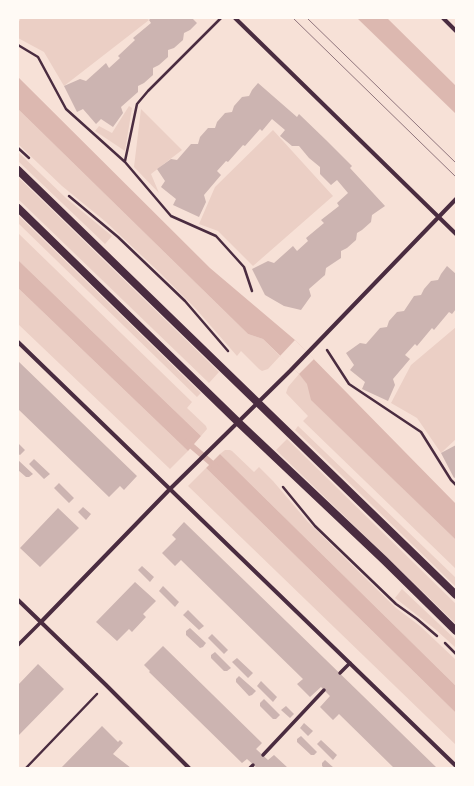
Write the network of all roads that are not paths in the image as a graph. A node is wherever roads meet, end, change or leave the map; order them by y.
1 (235, 18) edge
2 (442, 18) edge
3 (456, 32) edge
4 (18, 170) edge
5 (456, 199) edge
6 (18, 208) edge
7 (439, 217) junction
8 (456, 234) edge
9 (18, 342) edge
10 (259, 402) junction
11 (239, 423) junction
12 (170, 489) junction
13 (456, 595) edge
14 (18, 600) edge
15 (41, 622) junction
16 (456, 631) edge
17 (18, 646) edge
18 (350, 663) junction
19 (340, 673) dead end
20 (324, 690) dead end
21 (263, 755) dead end
22 (456, 766) edge
23 (189, 768) edge

1 - 7 street
2 - 3 street
4 - 10 main road
5 - 7 street
6 - 11 main road
7 - 8 street
7 - 10 street
9 - 12 street
10 - 11 street
10 - 13 main road
11 - 12 street
11 - 16 main road
12 - 15 street
12 - 18 street
14 - 15 street
15 - 17 street
15 - 23 street
18 - 19 street
18 - 22 street
20 - 21 street

